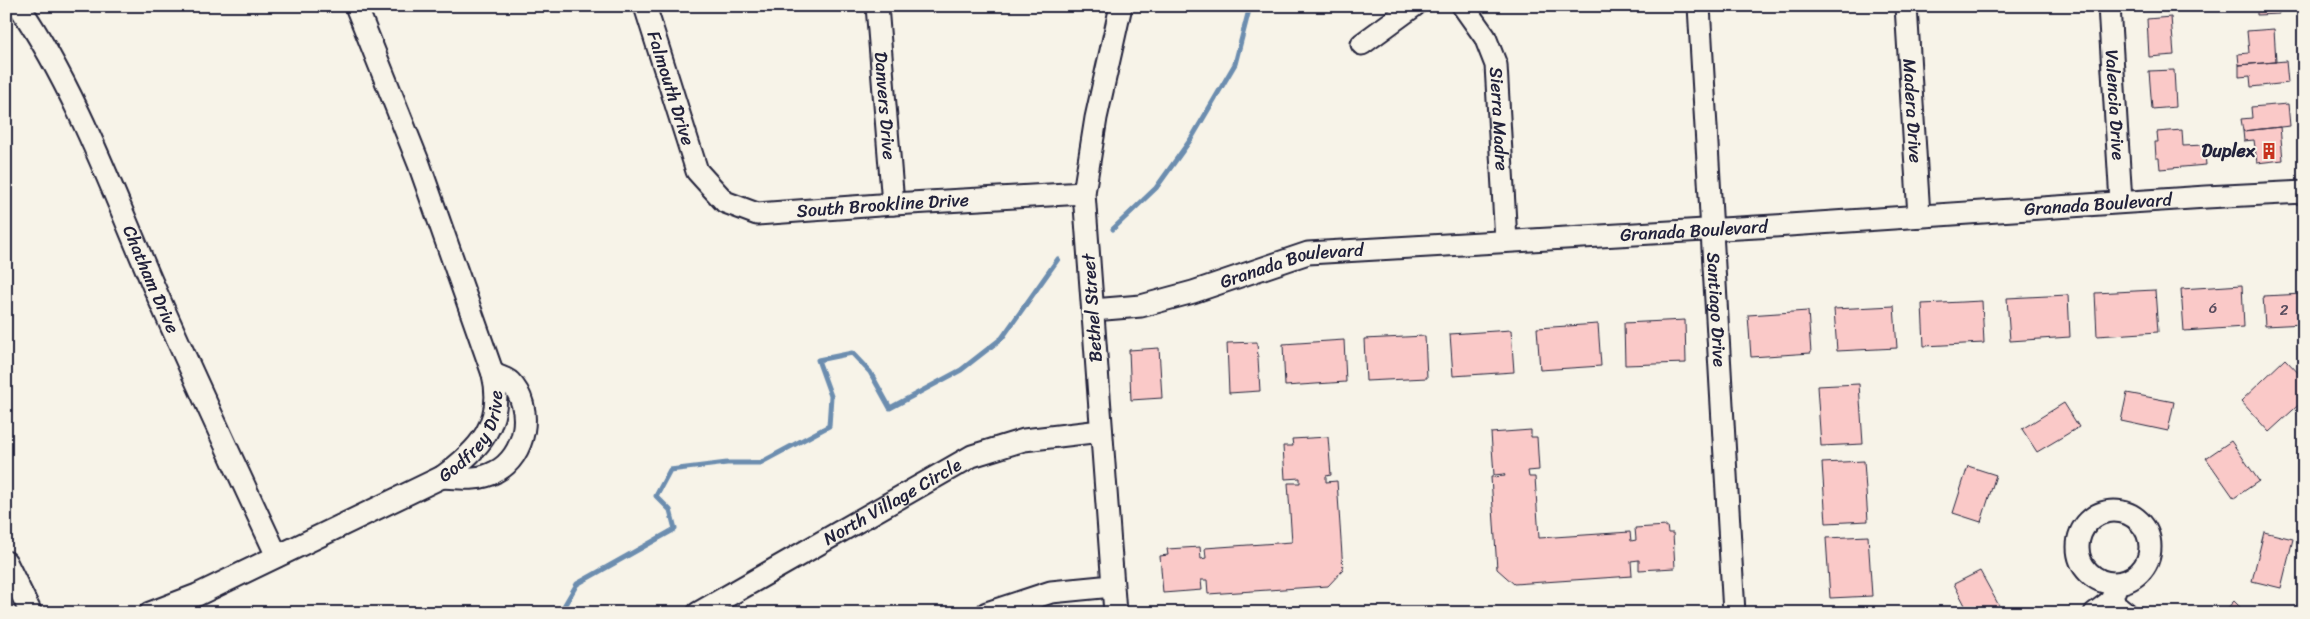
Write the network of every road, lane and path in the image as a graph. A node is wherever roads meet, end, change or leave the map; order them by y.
1 (19, 6) edge
2 (356, 6) edge
3 (645, 6) edge
4 (877, 6) edge
5 (1121, 6) edge
6 (1414, 6) edge
7 (1463, 6) edge
8 (1699, 6) edge
9 (1906, 6) edge
10 (2109, 6) edge
11 (1362, 44) dead end
12 (697, 171) joint
13 (2304, 192) edge
14 (1084, 193) junction
15 (2121, 202) junction
16 (893, 204) junction
17 (1919, 216) junction
18 (1712, 229) junction
19 (1506, 241) junction
20 (1093, 310) junction
21 (493, 374) junction
22 (1101, 431) junction
23 (442, 477) junction
24 (277, 556) junction
25 (6, 562) edge
26 (1112, 586) junction
27 (31, 613) edge
28 (150, 613) edge
29 (698, 613) edge
30 (987, 613) edge
31 (1115, 613) edge
32 (1734, 613) edge

1 - 24 street, Chatham Drive
2 - 21 street, Godfrey Drive
3 - 12 street, Falmouth Drive
4 - 16 street, Danvers Drive
5 - 14 street, Bethel Street
6 - 11 street
7 - 19 street, Sierra Madre
8 - 18 street, Santiago Drive
9 - 17 street, Madera Drive
10 - 15 street, Valencia Drive
12 - 16 street, South Brookline Drive
13 - 15 street, Granada Boulevard
14 - 16 street, South Brookline Drive
14 - 20 street, Bethel Street
15 - 17 street, Granada Boulevard
17 - 18 street, Granada Boulevard
18 - 19 street, Granada Boulevard
18 - 32 street, Santiago Drive
19 - 20 street, Granada Boulevard
20 - 22 street, Bethel Street
21 - 23 street, Godfrey Drive
21 - 23 street
22 - 26 street, Bethel Street
22 - 29 street, North Village Circle
23 - 24 street, Godfrey Drive
24 - 28 street, Godfrey Drive
25 - 27 street
26 - 30 street
26 - 31 street, Bethel Street

